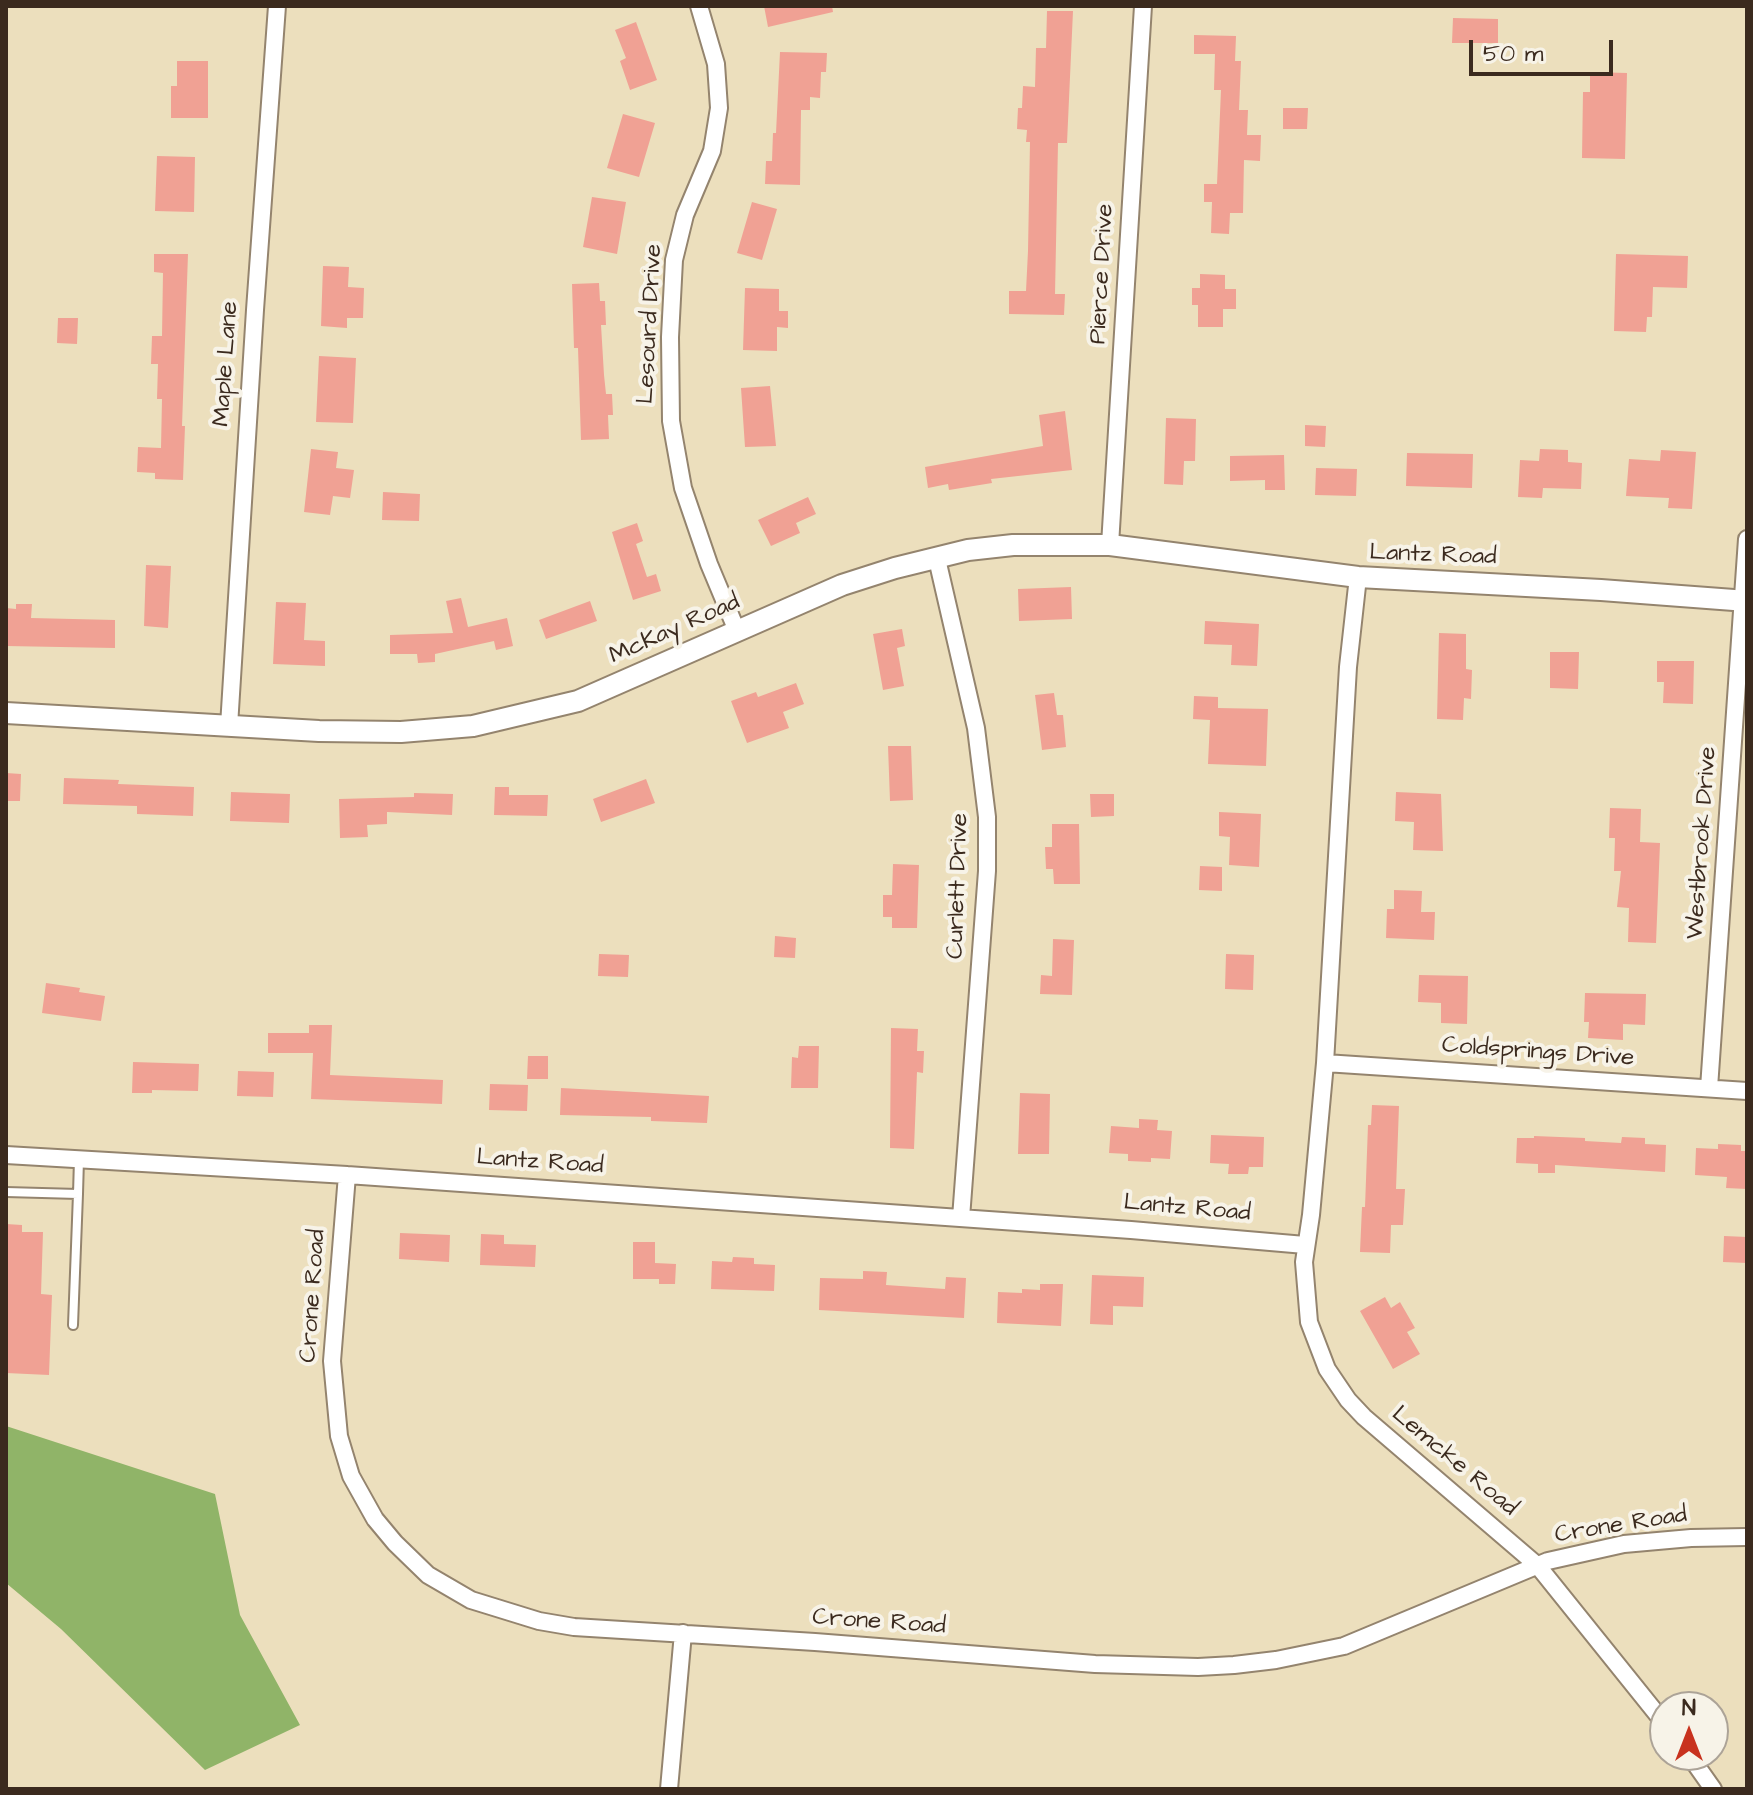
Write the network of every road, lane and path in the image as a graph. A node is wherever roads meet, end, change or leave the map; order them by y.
1 (277, 6) edge
2 (1143, 6) edge
3 (697, 10) edge
4 (1747, 539) edge
5 (1110, 545) junction
6 (937, 559) junction
7 (1358, 577) junction
8 (1746, 601) edge
9 (737, 631) junction
10 (6, 713) edge
11 (229, 726) junction
12 (1325, 1063) junction
13 (1709, 1088) junction
14 (1747, 1091) edge
15 (6, 1155) edge
16 (79, 1159) junction
17 (347, 1175) junction
18 (6, 1192) edge
19 (78, 1194) junction
20 (961, 1218) junction
21 (1305, 1245) junction
22 (73, 1325) dead end
23 (1747, 1537) edge
24 (1538, 1566) junction
25 (683, 1633) junction
26 (1649, 1704) edge
27 (1700, 1771) edge
28 (669, 1789) edge
29 (1713, 1789) edge

1 - 11 street, Maple Lane
2 - 5 street, Pierce Drive
3 - 9 street, Lesourd Drive
4 - 8 street, Westbrook Drive
5 - 6 street, McKay Road
5 - 7 street, McKay Road
6 - 9 street, McKay Road
6 - 20 street, Curlett Drive
7 - 8 street, Lantz Road
7 - 12 street, Lantz Road
8 - 13 street, Westbrook Drive
9 - 11 street, McKay Road
10 - 11 street, McKay Road
12 - 13 street, Coldsprings Drive
12 - 21 street, Lantz Road
13 - 14 street, Coldsprings Drive
15 - 16 street, Lantz Road
16 - 17 street, Lantz Road
16 - 19 lane
17 - 20 street, Lantz Road
17 - 25 street, Crone Road
18 - 19 lane
19 - 22 lane
20 - 21 street, Lantz Road
21 - 24 street, Lemcke Road
23 - 24 street, Crone Road
24 - 25 street, Crone Road
24 - 26 street, Lemcke Road
25 - 28 street
27 - 29 street

